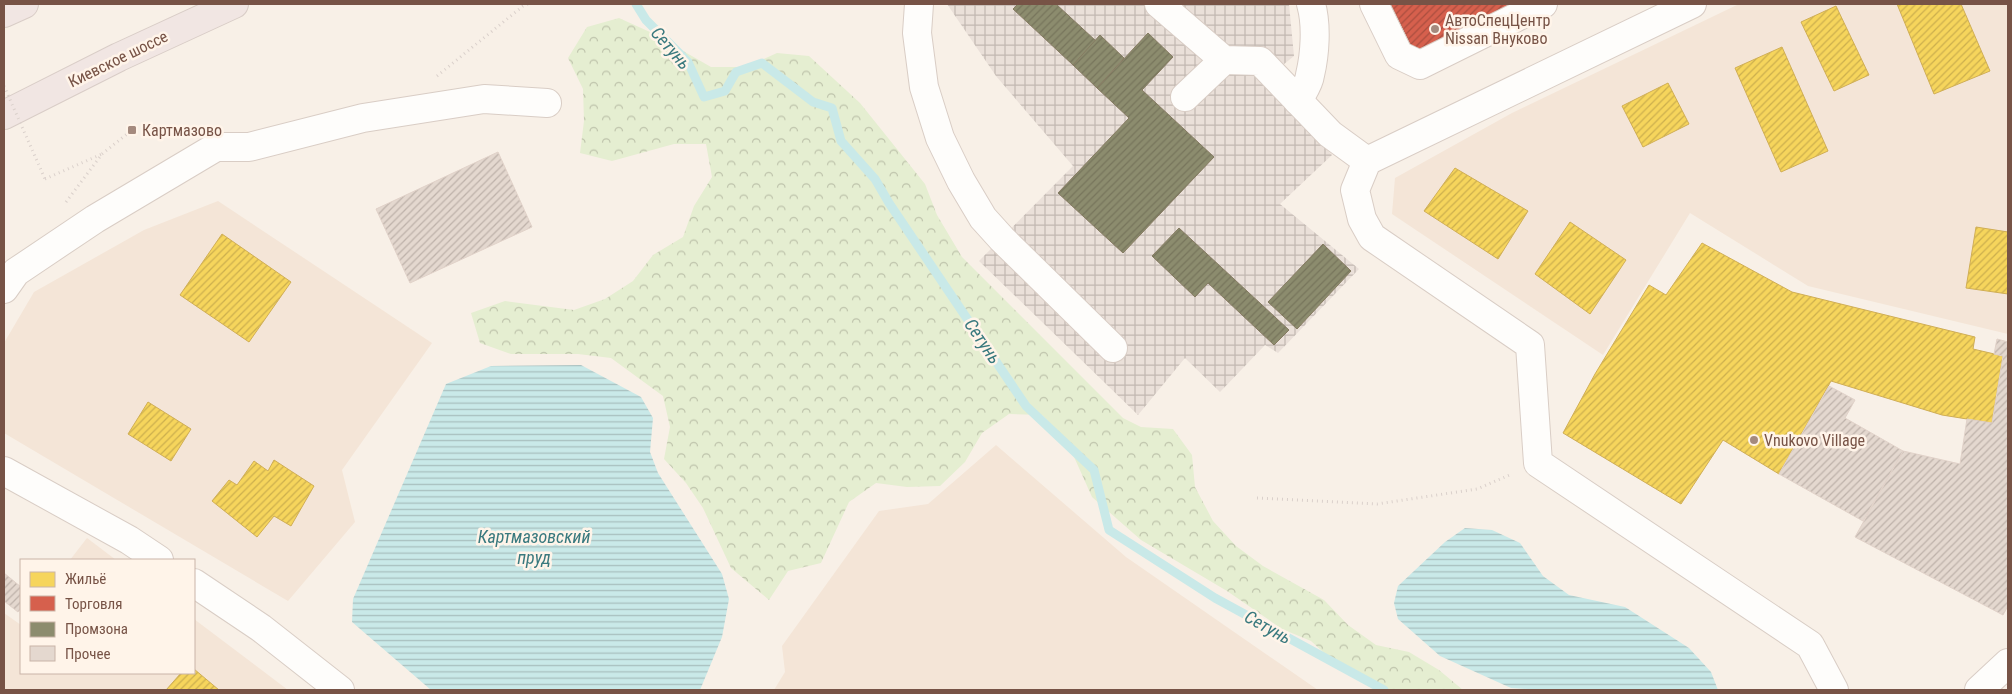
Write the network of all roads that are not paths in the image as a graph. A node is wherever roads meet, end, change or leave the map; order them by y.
1 (24, 4) edge
2 (234, 4) edge
3 (919, 4) edge
4 (1159, 4) edge
5 (1311, 4) edge
6 (1374, 4) edge
7 (1543, 4) edge
8 (1692, 4) edge
9 (4, 13) edge
10 (1224, 60) junction
11 (1186, 97) dead end
12 (1298, 101) junction
13 (547, 103) dead end
14 (4, 115) edge
15 (1368, 161) junction
16 (4, 289) edge
17 (1114, 348) dead end
18 (4, 471) edge
19 (158, 559) edge
20 (195, 584) edge
21 (2008, 663) edge
22 (340, 690) edge
23 (1834, 690) edge
24 (1979, 690) edge

1 - 9 highway
2 - 14 highway, Киевское шоссе
3 - 17 street
4 - 10 street
5 - 12 street
6 - 7 street
8 - 15 street
10 - 11 street
10 - 12 street
12 - 15 street
13 - 16 street
15 - 23 street
18 - 19 street
20 - 22 street
21 - 24 street

